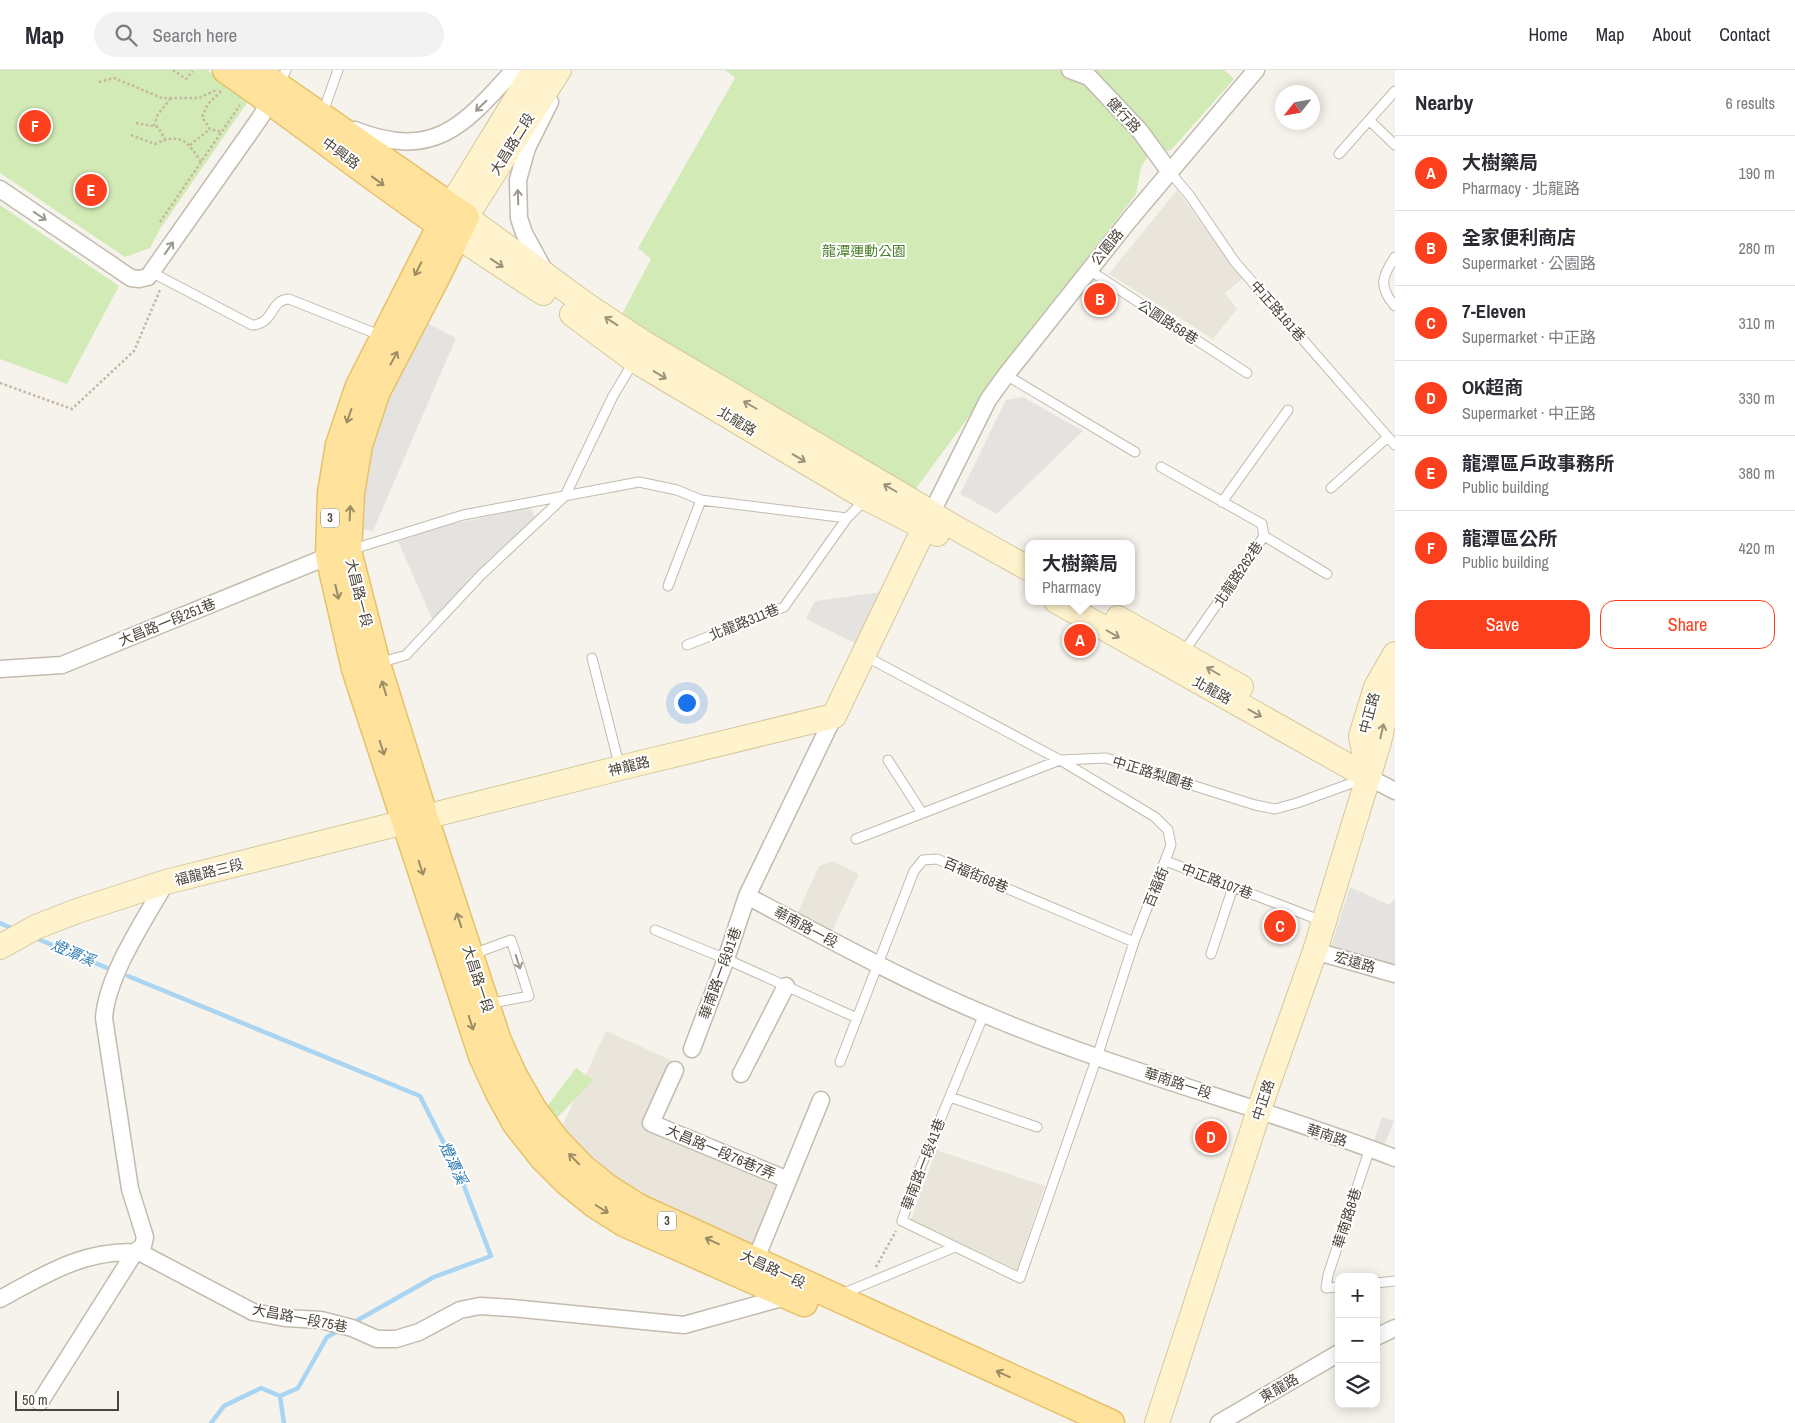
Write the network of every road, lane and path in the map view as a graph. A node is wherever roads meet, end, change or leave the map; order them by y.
1 (173, 70) edge
2 (255, 70) edge
3 (338, 70) edge
4 (514, 70) edge
5 (534, 70) edge
6 (559, 70) edge
7 (566, 70) edge
8 (1070, 70) edge
9 (1256, 70) edge
10 (193, 71) dead end
11 (99, 82) dead end
12 (222, 83) edge
13 (278, 86) edge
14 (1395, 91) edge
15 (171, 98) junction
16 (240, 104) dead end
17 (1369, 120) junction
18 (136, 123) dead end
19 (317, 124) junction
20 (154, 126) junction
21 (210, 129) junction
22 (222, 132) junction
23 (131, 136) dead end
24 (165, 139) junction
25 (190, 145) junction
26 (1395, 145) edge
27 (1339, 154) dead end
28 (201, 162) junction
29 (1169, 171) junction
30 (0, 189) edge
31 (160, 222) dead end
32 (453, 222) junction
33 (1395, 257) edge
34 (1089, 270) junction
35 (158, 276) junction
36 (588, 306) junction
37 (1395, 306) edge
38 (384, 336) junction
39 (639, 351) junction
40 (1247, 373) dead end
41 (1006, 375) junction
42 (0, 384) edge
43 (1288, 410) dead end
44 (1388, 437) junction
45 (1395, 444) edge
46 (1135, 452) dead end
47 (1160, 467) dead end
48 (1331, 488) dead end
49 (565, 496) junction
50 (866, 498) junction
51 (701, 500) junction
52 (1222, 502) junction
53 (847, 518) junction
54 (927, 521) junction
55 (1264, 536) junction
56 (339, 554) junction
57 (1025, 566) edge
58 (1327, 574) dead end
59 (1025, 584) edge
60 (668, 586) dead end
61 (1064, 605) edge
62 (1094, 605) edge
63 (687, 645) dead end
64 (1395, 654) edge
65 (862, 655) junction
66 (592, 658) dead end
67 (1178, 661) junction
68 (377, 664) junction
69 (0, 669) edge
70 (1395, 686) edge
71 (834, 716) junction
72 (888, 760) dead end
73 (1060, 760) junction
74 (620, 768) junction
75 (1368, 777) junction
76 (1395, 791) edge
77 (922, 813) junction
78 (415, 820) junction
79 (856, 839) dead end
80 (1166, 861) junction
81 (166, 882) junction
82 (1233, 887) junction
83 (747, 896) junction
84 (1324, 922) junction
85 (655, 930) dead end
86 (1134, 942) junction
87 (0, 947) edge
88 (1315, 951) junction
89 (1211, 954) dead end
90 (470, 955) junction
91 (726, 959) junction
92 (878, 965) junction
93 (1395, 974) edge
94 (786, 986) junction
95 (487, 1004) junction
96 (984, 1014) junction
97 (857, 1018) junction
98 (692, 1049) dead end
99 (1097, 1057) junction
100 (840, 1062) dead end
101 (675, 1070) dead end
102 (741, 1074) dead end
103 (950, 1097) junction
104 (821, 1100) dead end
105 (1260, 1112) junction
106 (1037, 1127) dead end
107 (1370, 1148) junction
108 (1395, 1158) edge
109 (788, 1180) junction
110 (902, 1221) junction
111 (955, 1247) junction
112 (135, 1252) junction
113 (755, 1261) junction
114 (1020, 1278) joint
115 (1395, 1281) edge
116 (1380, 1283) edge
117 (866, 1284) junction
118 (1335, 1287) edge
119 (789, 1296) junction
120 (0, 1299) edge
121 (828, 1301) junction
122 (1395, 1328) edge
123 (1380, 1335) edge
124 (1335, 1355) edge
125 (40, 1402) dead end
126 (1071, 1423) edge
127 (1111, 1423) edge
128 (1157, 1423) edge
129 (1219, 1423) edge

1 - 10 path
2 - 13 main road, 中興路
3 - 19 lane
4 -> 19 street
5 - 32 main road, 大昌路二段
6 - 32 main road, 大昌路二段
36 -> 7 street
8 - 29 street, 健行路
9 - 29 street, 公園路
11 - 15 path
12 - 13 main road, 中興路
12 - 15 path
12 - 21 path
13 - 19 main road, 中興路
35 -> 13 street
14 - 17 lane
15 - 20 path
16 - 22 path
17 - 26 lane
17 - 27 lane
18 - 20 path
19 - 32 main road, 中興路
20 - 24 path
21 - 22 path
21 - 25 path
22 - 28 path
23 - 24 path
24 - 25 path
25 - 28 path
28 - 31 path
29 - 34 street, 公園路
29 - 44 lane, 中正路161巷
30 -> 35 street
32 - 36 main road, 北龍路
32 -> 38 main road, 大昌路一段 / 3
32 -> 39 main road, 北龍路
56 -> 32 main road, 大昌路一段 / 3
33 - 37 lane
34 - 40 lane, 公園路58巷
34 - 41 street, 公園路
35 - 38 lane
35 - 42 path
39 -> 36 main road, 北龍路
38 -> 56 main road, 大昌路一段 / 3
39 - 49 lane
39 -> 50 main road, 北龍路
54 -> 39 main road, 北龍路
41 - 46 lane
41 - 54 street, 公園路
43 - 52 lane
44 - 45 lane, 中正路161巷
44 - 48 lane
47 - 52 lane, 北龍路262巷
49 - 51 lane
49 - 56 lane
49 - 68 lane
50 - 53 lane, 北龍路311巷
50 - 54 main road, 北龍路
51 - 53 lane
51 - 60 lane
52 - 55 lane, 北龍路262巷
53 - 63 lane, 北龍路311巷
54 - 57 main road, 北龍路
54 - 59 main road, 北龍路
54 - 65 main road
55 - 58 lane
55 - 67 lane, 北龍路262巷
56 - 68 main road, 大昌路一段 / 3
56 - 69 street, 大昌路一段251巷
56 -> 78 main road, 大昌路一段 / 3
61 -> 67 main road, 北龍路
62 - 67 main road, 北龍路
64 - 75 main road, 中正路
65 - 71 main road
65 - 73 lane, 百福街
66 - 74 lane
67 - 75 main road, 北龍路
78 -> 68 main road, 大昌路一段 / 3
75 -> 70 main road, 中正路
71 - 74 main road, 神龍路
71 - 83 street
72 - 77 lane
73 - 75 lane, 中正路梨園巷
73 - 77 lane, 中正路梨園巷
73 - 80 lane, 百福街
74 - 78 main road, 神龍路
75 - 76 street, 北龍路
75 - 84 main road, 中正路
77 - 79 lane, 中正路梨園巷
78 - 81 main road, 福龍路三段
90 -> 78 main road, 大昌路一段 / 3
78 -> 119 main road, 大昌路一段 / 3
80 - 82 lane, 中正路107巷
80 - 86 lane, 百福街
81 - 87 main road, 福龍路三段
81 - 112 street
82 - 84 lane, 中正路107巷
82 - 89 lane
83 - 91 street, 華南路一段91巷
83 - 92 street, 華南路一段
84 - 88 main road, 中正路
85 - 91 lane
86 - 92 lane, 百福街68巷
86 - 99 lane, 百福街
88 - 93 street, 宏遠路
88 - 105 main road, 中正路
90 - 95 main road, 大昌路一段 / 3
90 -> 95 lane
91 - 94 lane
91 - 98 street, 華南路一段91巷
92 - 96 street, 華南路一段
92 - 97 lane, 百福街68巷
94 - 97 lane
94 - 102 street
113 -> 95 main road, 大昌路一段 / 3
96 - 99 street, 華南路一段
96 - 103 lane, 華南路一段41巷
97 - 100 lane, 百福街68巷
99 - 105 street, 華南路一段
99 - 114 lane, 百福街
101 - 109 street, 大昌路一段76巷7弄
103 - 106 lane
103 - 110 lane, 華南路一段41巷
104 - 109 street
105 - 107 street, 華南路
105 - 128 main road, 中正路
107 - 108 street, 華南路
107 - 118 lane, 華南路8巷
109 - 113 street
110 - 111 lane, 華南路一段41巷
110 - 117 path
111 - 114 lane, 華南路一段41巷
111 - 117 lane
112 - 119 street, 大昌路一段75巷
112 - 120 street, 大昌路一段75巷
112 - 125 street
113 - 121 main road, 大昌路一段 / 3
115 - 116 lane
117 - 121 lane
119 - 126 main road, 大昌路一段 / 3
127 -> 121 main road, 大昌路一段 / 3
122 - 123 street
124 - 129 street, 東龍路

